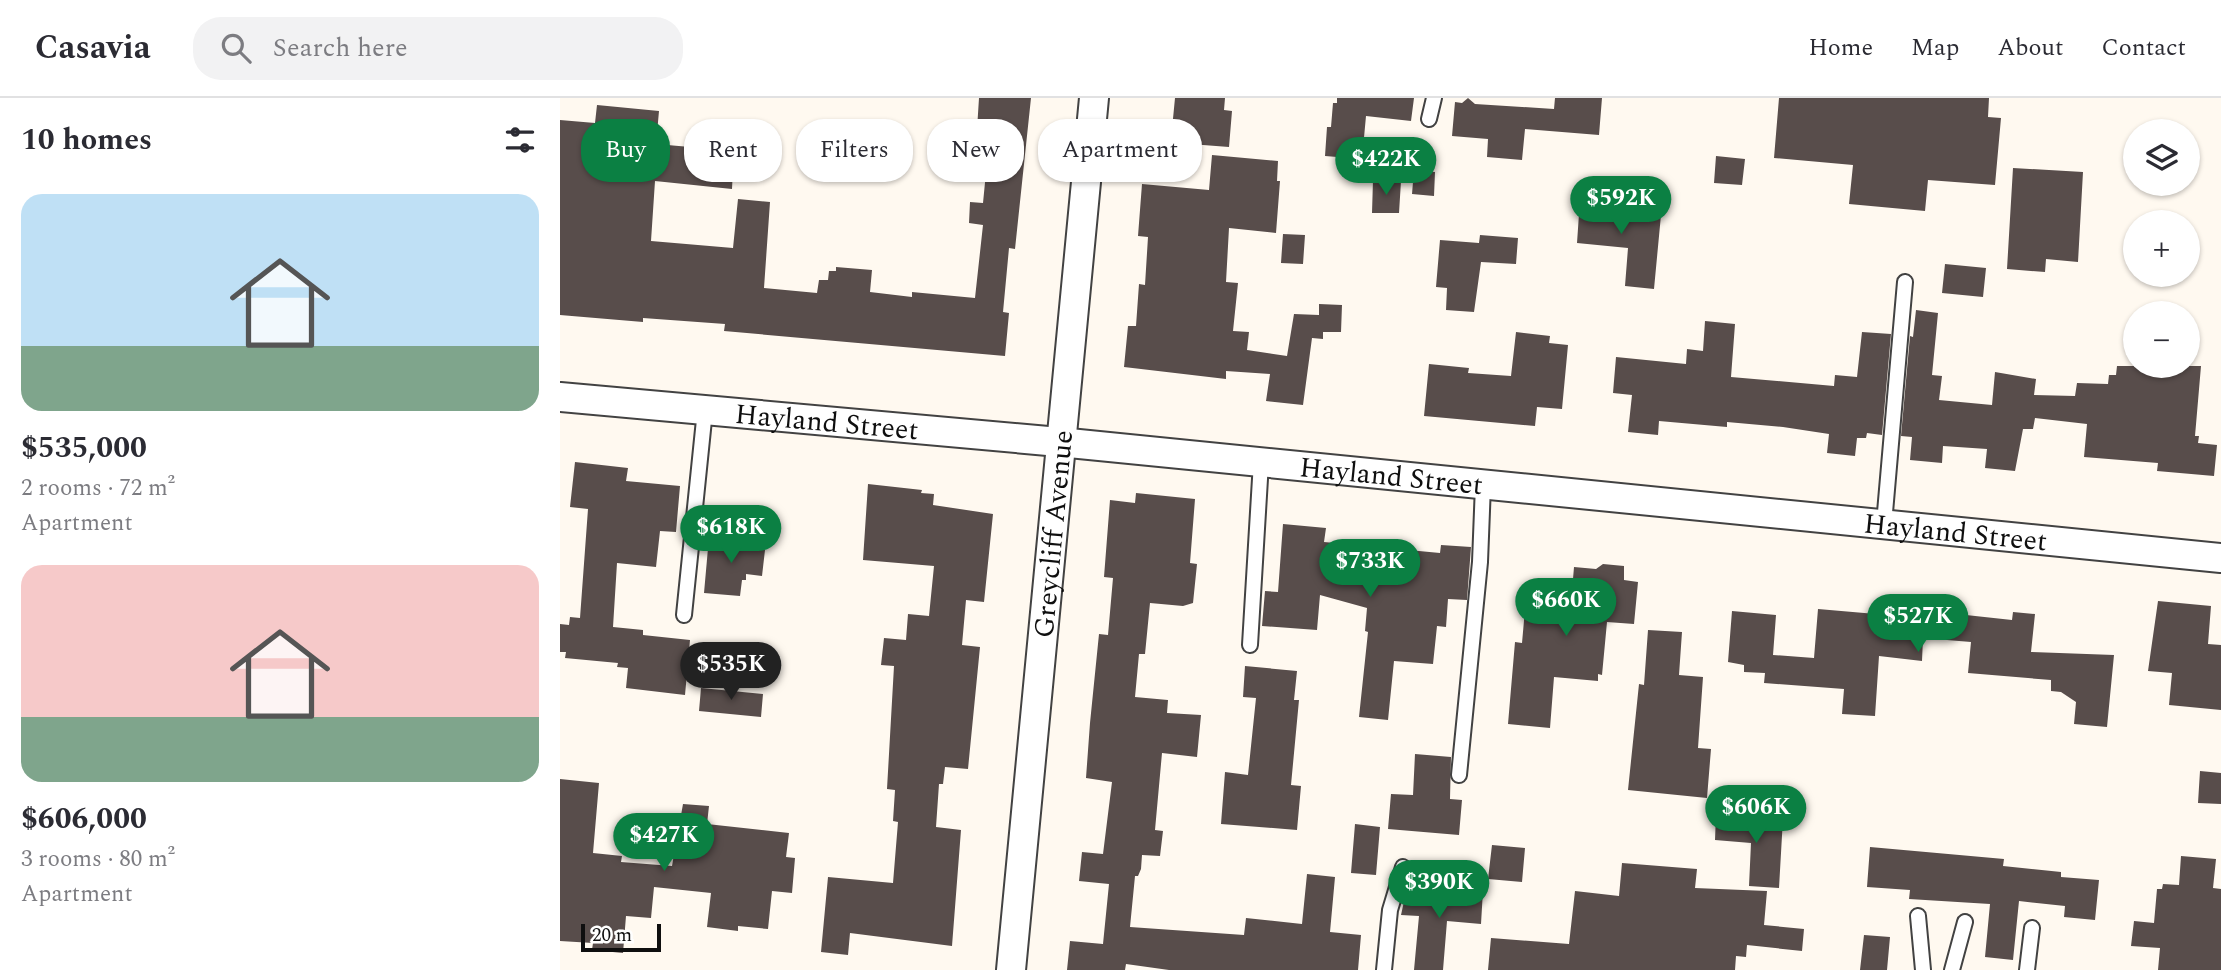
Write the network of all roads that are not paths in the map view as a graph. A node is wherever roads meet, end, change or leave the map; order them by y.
1 (1094, 98) edge
2 (1434, 98) edge
3 (1429, 119) dead end
4 (1905, 282) dead end
5 (560, 397) edge
6 (705, 410) junction
7 (1059, 442) junction
8 (1261, 463) junction
9 (1483, 485) junction
10 (1884, 524) junction
11 (2221, 558) edge
12 (684, 615) dead end
13 (1250, 645) dead end
14 (1459, 775) dead end
15 (1403, 867) dead end
16 (1918, 916) dead end
17 (1965, 922) dead end
18 (2032, 928) dead end
19 (1011, 970) edge
20 (1384, 970) edge
21 (1923, 970) edge
22 (1952, 970) edge
23 (2027, 970) edge

1 - 7 street, Greycliff Avenue
2 - 3 lane
4 - 10 lane
5 - 6 street, Hayland Street
6 - 7 street, Hayland Street
6 - 12 lane
7 - 8 street, Hayland Street
7 - 19 street, Greycliff Avenue
8 - 9 street, Hayland Street
8 - 13 lane
9 - 10 street, Hayland Street
9 - 14 lane
10 - 11 street, Hayland Street
15 - 20 lane
16 - 21 lane
17 - 22 lane
18 - 23 lane

